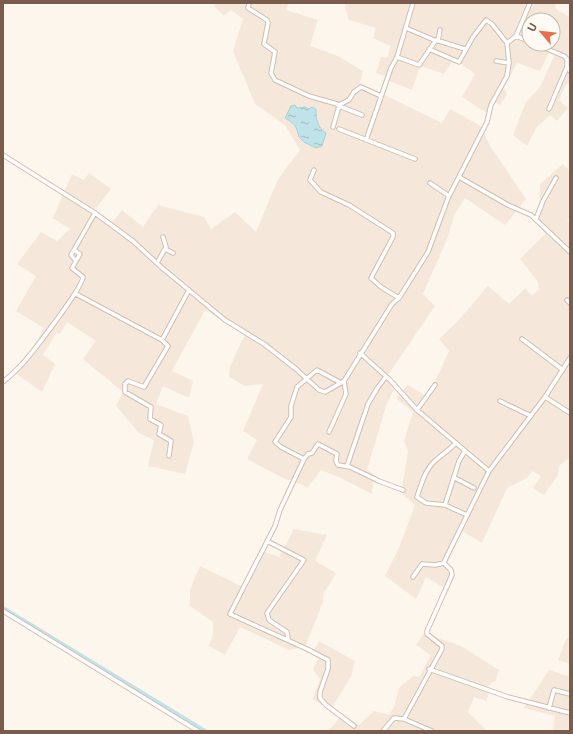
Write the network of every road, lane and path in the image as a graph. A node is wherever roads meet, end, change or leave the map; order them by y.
1 (249, 3) edge
2 (413, 3) edge
3 (530, 3) edge
4 (406, 28) junction
5 (440, 30) dead end
6 (516, 36) junction
7 (521, 38) edge
8 (436, 40) junction
9 (507, 43) junction
10 (429, 49) junction
11 (465, 49) junction
12 (554, 52) edge
13 (397, 57) junction
14 (569, 58) edge
15 (496, 61) dead end
16 (509, 63) junction
17 (569, 69) edge
18 (381, 96) junction
19 (339, 106) junction
20 (549, 109) dead end
21 (362, 115) dead end
22 (333, 127) dead end
23 (339, 129) dead end
24 (366, 140) junction
25 (3, 155) edge
26 (415, 158) dead end
27 (314, 170) dead end
28 (459, 177) junction
29 (556, 178) dead end
30 (430, 183) dead end
31 (449, 196) junction
32 (95, 213) junction
33 (536, 218) junction
34 (163, 237) dead end
35 (165, 249) junction
36 (74, 250) junction
37 (570, 252) edge
38 (173, 253) dead end
39 (76, 261) junction
40 (157, 263) junction
41 (189, 290) junction
42 (76, 294) junction
43 (400, 298) junction
44 (522, 339) dead end
45 (162, 340) junction
46 (360, 353) junction
47 (570, 358) edge
48 (564, 370) junction
49 (386, 377) junction
50 (306, 379) junction
51 (3, 382) edge
52 (343, 382) junction
53 (435, 385) dead end
54 (545, 397) junction
55 (500, 401) dead end
56 (417, 410) junction
57 (570, 413) edge
58 (531, 416) junction
59 (329, 432) dead end
60 (456, 443) junction
61 (465, 451) junction
62 (169, 456) dead end
63 (304, 459) junction
64 (347, 466) junction
65 (489, 471) junction
66 (454, 478) junction
67 (477, 489) junction
68 (402, 490) dead end
69 (445, 505) junction
70 (467, 515) junction
71 (267, 541) junction
72 (444, 563) junction
73 (413, 577) dead end
74 (3, 611) edge
75 (284, 639) junction
76 (430, 669) junction
77 (570, 694) edge
78 (549, 708) junction
79 (570, 713) edge
80 (404, 719) junction
81 (354, 726) dead end
82 (198, 731) edge
83 (383, 731) edge
84 (432, 731) edge

1 - 19 street
2 - 4 street
3 - 6 street
4 - 8 street
4 - 13 street
5 - 8 street
6 - 7 street
6 - 9 street
8 - 10 street
8 - 11 street
9 - 11 street
9 - 16 street
10 - 11 street
10 - 13 street
12 - 14 street
13 - 18 street
14 - 17 street
15 - 16 street
16 - 28 street
17 - 20 street
18 - 19 street
18 - 24 street
19 - 21 street
19 - 22 street
23 - 24 street
24 - 26 street
25 - 32 street
27 - 43 street
28 - 31 street
28 - 33 street
29 - 33 street
30 - 31 street
31 - 43 street
32 - 36 street
32 - 40 street
33 - 37 street
34 - 35 street
35 - 38 street
35 - 40 street
36 - 39 street
36 - 39 street
39 - 42 street
40 - 41 street
41 - 45 street
41 - 50 street
42 - 45 street
42 - 51 street
43 - 46 street
44 - 48 street
45 - 62 street
46 - 49 street
46 - 52 street
47 - 48 street
48 - 54 street
49 - 56 street
49 - 64 street
50 - 52 street
50 - 52 street
50 - 63 street
52 - 59 street
53 - 56 street
54 - 57 street
54 - 58 street
55 - 58 street
56 - 60 street
58 - 65 street
60 - 61 street
60 - 69 street
61 - 65 street
61 - 66 street
63 - 64 street
63 - 71 street
64 - 68 street
65 - 67 street
66 - 67 street
66 - 69 street
67 - 70 street
69 - 70 street
70 - 72 street
71 - 75 street
71 - 75 street
72 - 73 street
72 - 76 street
74 - 82 street
75 - 81 street
76 - 78 street
76 - 80 street
77 - 78 street
78 - 79 street
80 - 83 street
80 - 84 street

